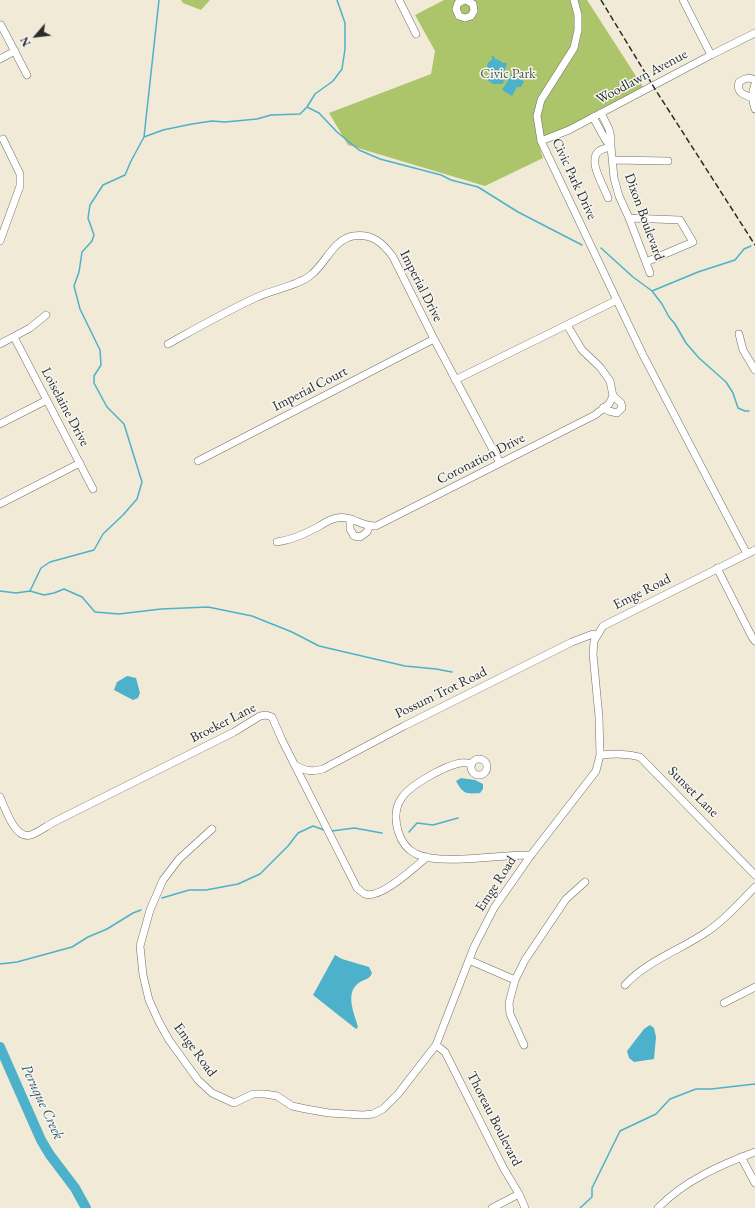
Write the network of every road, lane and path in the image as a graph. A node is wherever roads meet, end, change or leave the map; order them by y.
1 (399, 0) edge
2 (574, 0) edge
3 (682, 0) edge
4 (1, 25) edge
5 (755, 33) edge
6 (416, 34) dead end
7 (15, 52) junction
8 (711, 55) junction
9 (0, 59) edge
10 (27, 75) dead end
11 (755, 80) edge
12 (755, 84) edge
13 (753, 98) junction
14 (755, 109) edge
15 (602, 113) junction
16 (593, 117) junction
17 (3, 139) dead end
18 (541, 141) junction
19 (611, 147) junction
20 (612, 160) junction
21 (668, 161) dead end
22 (608, 198) dead end
23 (629, 218) junction
24 (2, 230) edge
25 (0, 241) edge
26 (646, 262) junction
27 (650, 273) dead end
28 (617, 300) junction
29 (46, 315) dead end
30 (567, 325) junction
31 (739, 334) dead end
32 (14, 337) junction
33 (434, 339) junction
34 (0, 344) edge
35 (168, 344) dead end
36 (755, 370) edge
37 (455, 380) junction
38 (613, 396) junction
39 (47, 400) junction
40 (603, 408) junction
41 (0, 424) edge
42 (198, 461) dead end
43 (80, 462) junction
44 (500, 463) junction
45 (93, 489) dead end
46 (0, 504) edge
47 (350, 519) junction
48 (370, 526) junction
49 (277, 542) dead end
50 (755, 550) edge
51 (747, 554) junction
52 (717, 568) junction
53 (597, 635) junction
54 (755, 641) edge
55 (600, 755) junction
56 (472, 764) dead end
57 (296, 766) junction
58 (0, 797) edge
59 (212, 829) dead end
60 (531, 855) junction
61 (427, 857) junction
62 (755, 875) edge
63 (585, 882) dead end
64 (755, 887) edge
65 (469, 960) junction
66 (515, 980) junction
67 (625, 985) dead end
68 (755, 987) edge
69 (724, 1003) dead end
70 (436, 1045) junction
71 (524, 1045) dead end
72 (755, 1152) edge
73 (741, 1157) junction
74 (755, 1183) edge
75 (519, 1194) junction
76 (662, 1207) edge
77 (492, 1208) edge
78 (525, 1208) edge

1 - 6 street
2 - 18 street, Civic Park Drive
3 - 8 street
4 - 7 street
5 - 8 street, Woodlawn Avenue
7 - 9 street
7 - 10 street
8 - 15 street, Woodlawn Avenue
11 - 13 street
12 - 13 street
13 - 14 street
15 - 16 street, Woodlawn Avenue
15 - 19 street, Dixon Boulevard
16 - 18 street, Woodlawn Avenue
16 - 19 street, Dixon Boulevard
17 - 24 street
18 - 28 street, Civic Park Drive
19 - 20 street, Dixon Boulevard
19 - 22 street
20 - 21 street
20 - 23 street, Dixon Boulevard
23 - 26 street, Dixon Boulevard
23 - 26 street
24 - 25 street
26 - 27 street, Dixon Boulevard
28 - 30 street
28 - 51 street
29 - 32 street
30 - 37 street
30 - 38 street
31 - 36 street
32 - 34 street
32 - 39 street, Loiselaine Drive
33 - 35 street, Imperial Drive
33 - 37 street, Imperial Drive
33 - 42 street, Imperial Court
37 - 44 street, Imperial Drive
38 - 40 street, Coronation Drive
38 - 40 street
39 - 41 street
39 - 43 street, Loiselaine Drive
40 - 44 street, Coronation Drive
43 - 45 street, Loiselaine Drive
43 - 46 street
44 - 48 street, Coronation Drive
47 - 48 street
47 - 48 street, Coronation Drive
47 - 49 street
50 - 51 street, Emge Road
51 - 52 street, Emge Road
52 - 53 street, Emge Road
52 - 54 street
53 - 55 street, Emge Road
53 - 57 street, Possum Trot Road
55 - 60 street, Emge Road
55 - 62 street, Sunset Lane
56 - 61 street
57 - 58 street, Broeker Lane
57 - 61 street, Broeker Lane
59 - 70 street, Emge Road
60 - 61 street
60 - 65 street, Emge Road
63 - 66 street
64 - 67 street
65 - 66 street
65 - 70 street, Emge Road
66 - 71 street
68 - 69 street
70 - 75 street, Thoreau Boulevard
72 - 73 street
73 - 74 street
73 - 76 street
75 - 77 street
75 - 78 street, Thoreau Boulevard

